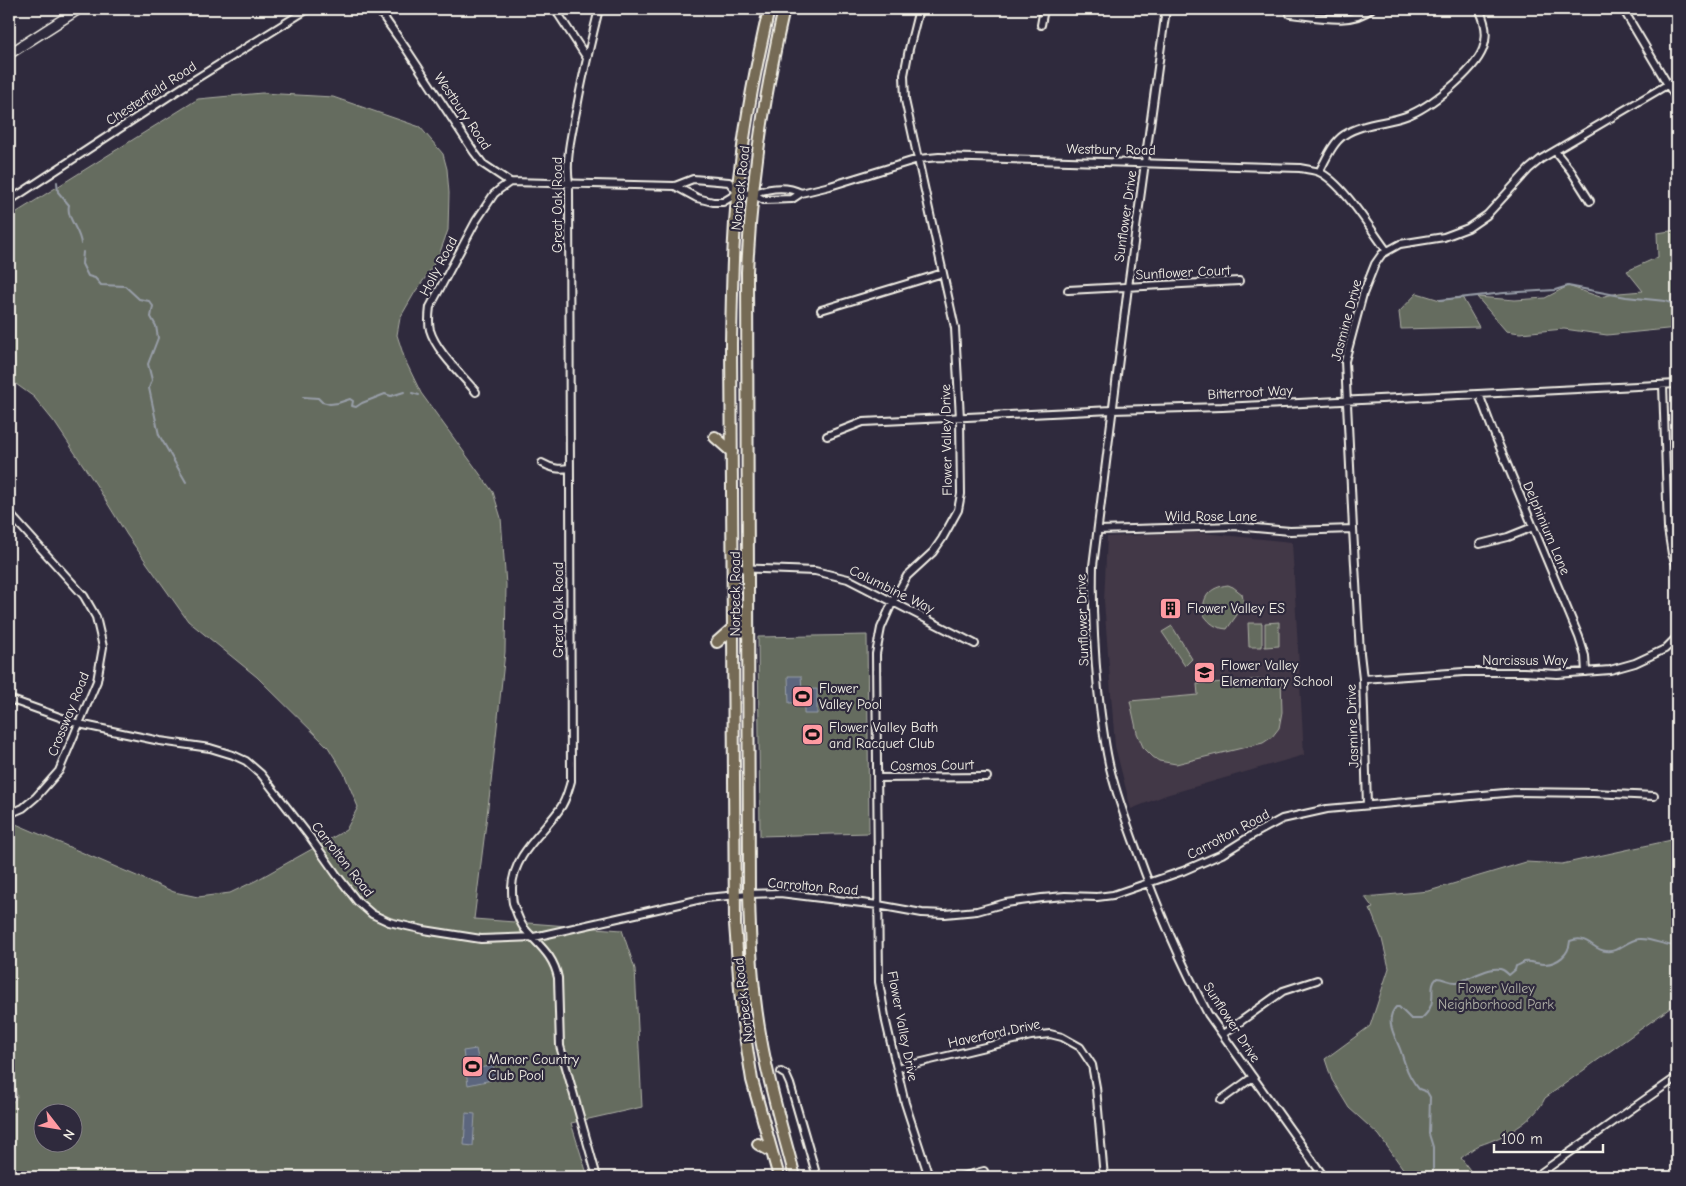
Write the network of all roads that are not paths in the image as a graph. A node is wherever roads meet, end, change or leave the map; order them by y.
1 (79, 9) edge
2 (308, 9) edge
3 (378, 9) edge
4 (555, 9) edge
5 (598, 9) edge
6 (769, 9) edge
7 (784, 9) edge
8 (919, 9) edge
9 (1044, 9) edge
10 (1166, 9) edge
11 (1371, 9) edge
12 (1479, 9) edge
13 (1623, 9) edge
14 (1290, 14) dead end
15 (1041, 25) dead end
16 (9, 54) edge
17 (586, 58) junction
18 (1677, 79) edge
19 (1668, 84) junction
20 (1677, 100) edge
21 (1555, 150) junction
22 (918, 159) junction
23 (1145, 163) junction
24 (1319, 172) junction
25 (510, 182) junction
26 (569, 183) junction
27 (675, 186) junction
28 (738, 192) junction
29 (801, 193) junction
30 (752, 194) junction
31 (9, 201) edge
32 (1590, 201) dead end
33 (1387, 251) junction
34 (943, 273) junction
35 (1239, 281) dead end
36 (1128, 287) junction
37 (1068, 290) dead end
38 (820, 310) dead end
39 (1677, 384) edge
40 (1663, 385) junction
41 (476, 392) dead end
42 (1479, 394) junction
43 (1346, 400) junction
44 (1112, 410) junction
45 (960, 418) junction
46 (827, 436) dead end
47 (715, 437) dead end
48 (732, 452) junction
49 (542, 463) dead end
50 (569, 468) junction
51 (9, 513) edge
52 (1533, 527) junction
53 (1353, 529) junction
54 (1098, 530) junction
55 (1480, 544) dead end
56 (1677, 566) edge
57 (733, 568) junction
58 (749, 568) junction
59 (893, 601) junction
60 (734, 627) junction
61 (1677, 637) edge
62 (717, 642) dead end
63 (975, 644) dead end
64 (1586, 672) junction
65 (1363, 679) junction
66 (9, 699) edge
67 (79, 724) junction
68 (987, 777) dead end
69 (877, 778) junction
70 (1654, 796) dead end
71 (1367, 805) junction
72 (9, 814) edge
73 (1148, 882) junction
74 (750, 894) junction
75 (735, 895) junction
76 (878, 905) junction
77 (534, 938) junction
78 (1317, 980) dead end
79 (1222, 1034) junction
80 (897, 1068) junction
81 (782, 1072) dead end
82 (1677, 1076) edge
83 (1253, 1077) junction
84 (1221, 1100) dead end
85 (758, 1144) dead end
86 (772, 1152) junction
87 (984, 1171) dead end
88 (1322, 1174) edge
89 (597, 1177) edge
90 (778, 1177) edge
91 (795, 1177) edge
92 (817, 1177) edge
93 (929, 1177) edge
94 (961, 1177) edge
95 (1104, 1177) edge
96 (1312, 1177) edge
97 (1536, 1177) edge

1 - 16 main road
2 - 31 street, Chesterfield Road
3 - 25 street, Westbury Road
4 - 17 street
5 - 17 street, Great Oak Road
6 - 28 main road, Norbeck Road
7 - 30 main road, Norbeck Road
8 - 22 street, Flower Valley Drive
9 - 15 street
10 - 23 street, Sunflower Drive
11 - 14 street
12 - 24 street
13 - 19 street
17 - 26 street, Great Oak Road
18 - 19 street
19 - 20 street
19 - 21 street
21 - 32 street
21 - 33 street
22 - 23 street, Westbury Road
22 - 29 street, Westbury Road
22 - 34 street, Flower Valley Drive
23 - 24 street, Westbury Road
23 - 36 street, Sunflower Drive
24 - 33 street, Westbury Road
25 - 26 street, Westbury Road
25 - 41 street, Holly Road
26 - 27 street, Westbury Road
26 - 50 street, Great Oak Road
27 - 28 street, Westbury Road
27 - 28 street, Westbury Road
28 - 30 street, Westbury Road
28 - 48 main road, Norbeck Road
29 - 30 street, Westbury Road
29 - 30 street, Westbury Road
30 - 58 main road, Norbeck Road
33 - 43 street, Jasmine Drive
34 - 38 street
34 - 45 street, Flower Valley Drive
35 - 36 street, Sunflower Court
36 - 37 street, Sunflower Court
36 - 44 street, Sunflower Drive
39 - 40 street, Bitterroot Way
40 - 42 street, Bitterroot Way
40 - 56 street
42 - 43 street, Bitterroot Way
42 - 52 street, Delphinium Lane
43 - 44 street, Bitterroot Way
43 - 53 street, Jasmine Drive
44 - 45 street, Bitterroot Way
44 - 54 street, Sunflower Drive
45 - 46 street, Bitterroot Way
45 - 59 street, Flower Valley Drive
47 - 48 main road
48 - 57 main road, Norbeck Road
49 - 50 street
50 - 77 street, Great Oak Road
51 - 67 street, Crossway Road
52 - 55 street
52 - 64 street, Delphinium Lane
53 - 54 street, Wild Rose Lane
53 - 65 street, Jasmine Drive
54 - 73 street, Sunflower Drive
57 - 58 street, Columbine Way
57 - 60 main road, Norbeck Road
58 - 59 street, Columbine Way
58 - 74 main road, Norbeck Road
59 - 63 street, Columbine Way
59 - 69 street, Flower Valley Drive
60 - 62 main road
60 - 75 main road, Norbeck Road
61 - 64 street, Narcissus Way
64 - 65 street, Narcissus Way
65 - 71 street, Jasmine Drive
66 - 67 street, Carrolton Road
67 - 72 street, Crossway Road
67 - 77 street, Carrolton Road
68 - 69 street, Cosmos Court
69 - 76 street, Flower Valley Drive
70 - 71 street, Carrolton Road
71 - 73 street, Carrolton Road
73 - 76 street, Carrolton Road
73 - 79 street, Sunflower Drive
74 - 75 street, Carrolton Road
74 - 76 street, Carrolton Road
74 - 91 main road, Norbeck Road
75 - 77 street, Carrolton Road
75 - 86 main road, Norbeck Road
76 - 80 street, Flower Valley Drive
77 - 89 street, Great Oak Road
78 - 79 street
79 - 83 street, Sunflower Drive
80 - 93 street, Flower Valley Drive
80 - 95 street, Haverford Drive
81 - 92 street
82 - 97 street
83 - 84 street
83 - 88 street, Sunflower Drive
85 - 86 main road
86 - 90 main road, Norbeck Road
87 - 94 street
88 - 96 street

